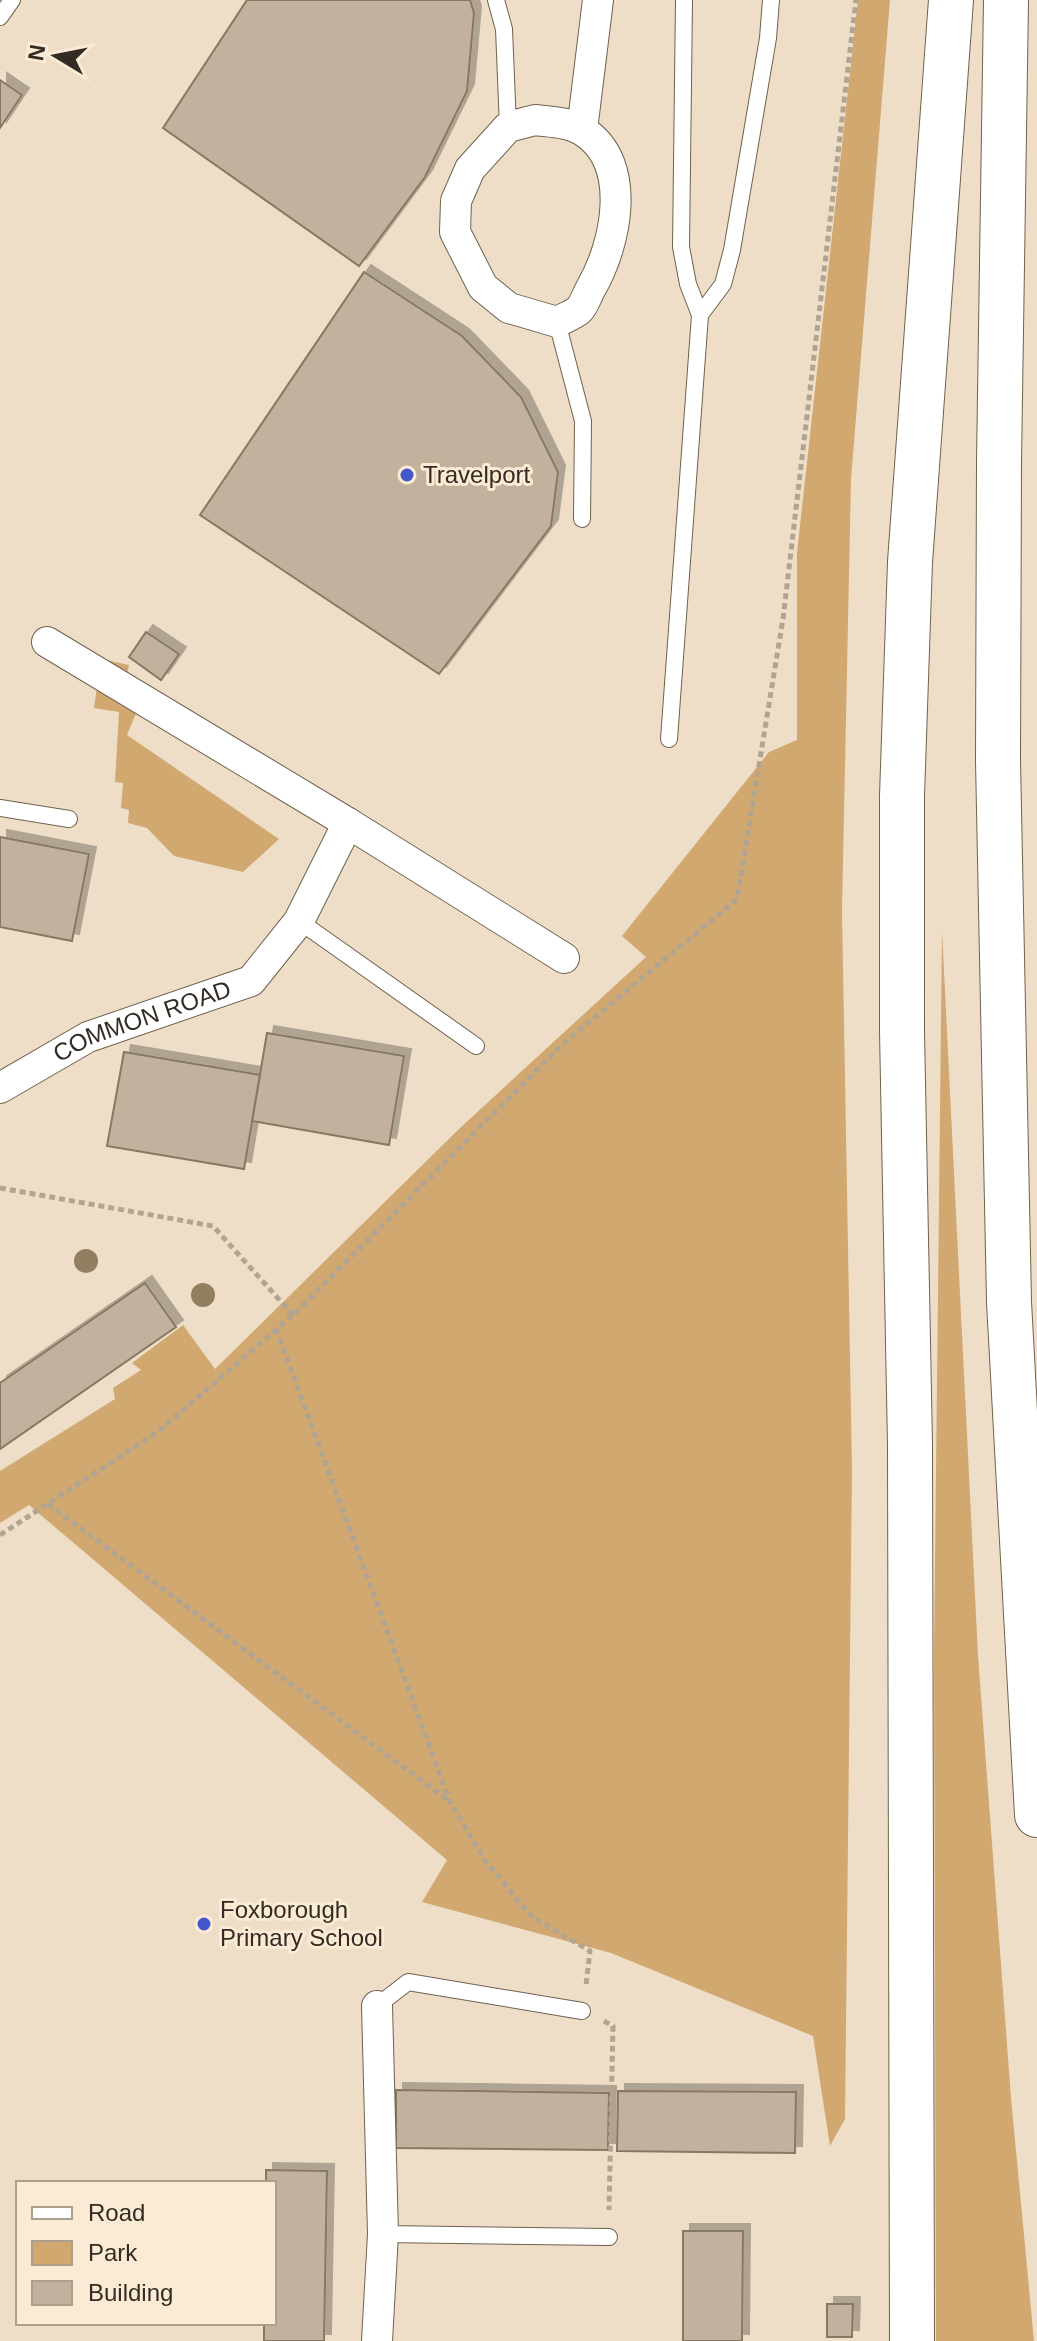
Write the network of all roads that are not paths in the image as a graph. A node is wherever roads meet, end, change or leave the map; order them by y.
1 (12, 0) edge
2 (496, 0) edge
3 (598, 0) edge
4 (684, 0) edge
5 (771, 0) edge
6 (951, 0) edge
7 (1006, 0) edge
8 (0, 17) edge
9 (508, 127) junction
10 (582, 130) junction
11 (700, 315) junction
12 (557, 322) junction
13 (582, 519) dead end
14 (47, 642) dead end
15 (669, 739) dead end
16 (0, 808) edge
17 (69, 819) dead end
18 (348, 823) junction
19 (299, 921) junction
20 (564, 958) dead end
21 (476, 1046) dead end
22 (0, 1088) edge
23 (1037, 1815) edge
24 (377, 2006) joint
25 (582, 2011) road end
26 (383, 2234) junction
27 (609, 2237) road end
28 (377, 2341) edge
29 (912, 2341) edge

1 - 8 lane
2 - 9 lane
3 - 10 street
4 - 11 lane
5 - 11 lane
6 - 29 highway
7 - 23 highway
9 - 10 street
9 - 12 street
10 - 12 street
11 - 15 lane
12 - 13 lane
14 - 18 street
16 - 17 lane
18 - 19 street, COMMON ROAD
18 - 20 street
19 - 21 lane
19 - 22 street, COMMON ROAD
24 - 25 lane
24 - 26 street
26 - 27 lane
26 - 28 street

